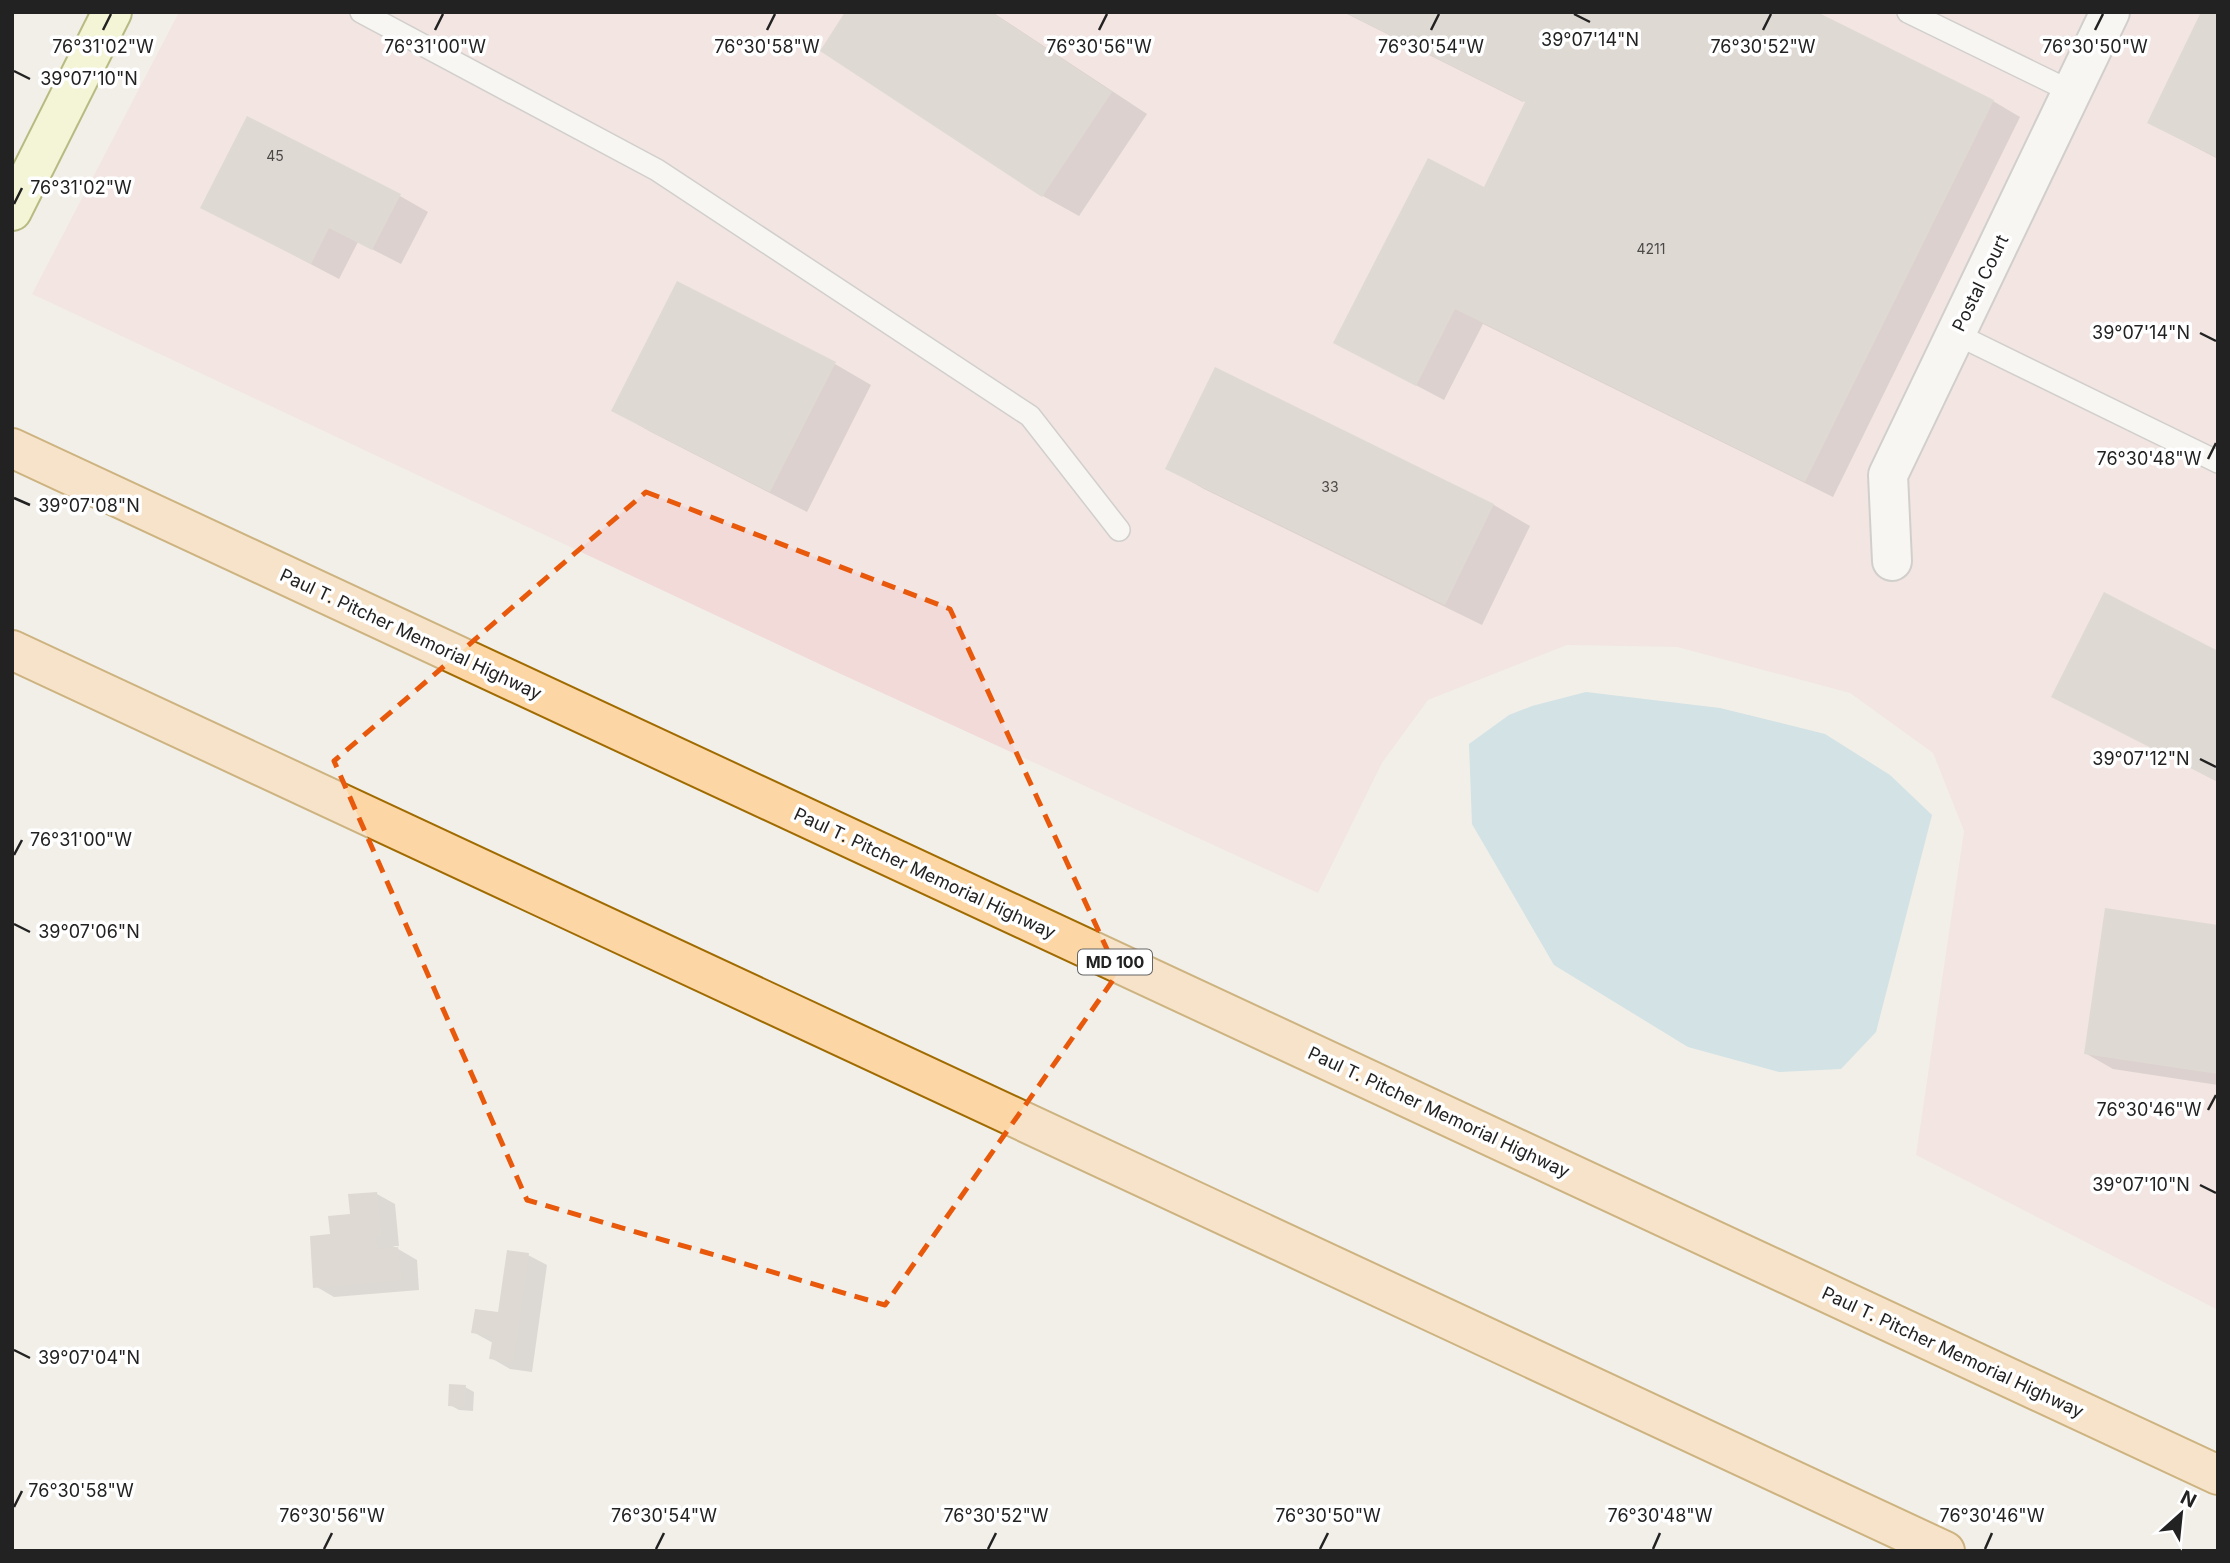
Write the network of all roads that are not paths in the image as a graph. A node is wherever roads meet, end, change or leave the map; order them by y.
1 (112, 12) edge
2 (362, 12) edge
3 (1908, 12) edge
4 (2110, 12) edge
5 (2072, 92) junction
6 (12, 211) edge
7 (1956, 334) junction
8 (12, 448) edge
9 (2218, 462) edge
10 (1119, 530) dead end
11 (1892, 561) dead end
12 (12, 650) edge
13 (2218, 1475) edge
14 (1945, 1551) edge

1 - 6 street
2 - 10 lane
3 - 5 lane
4 - 5 street, Postal Court
5 - 7 street, Postal Court
7 - 9 lane
7 - 11 street, Postal Court
8 - 13 main road, Paul T. Pitcher Memorial Highway / MD 100
12 - 14 main road

